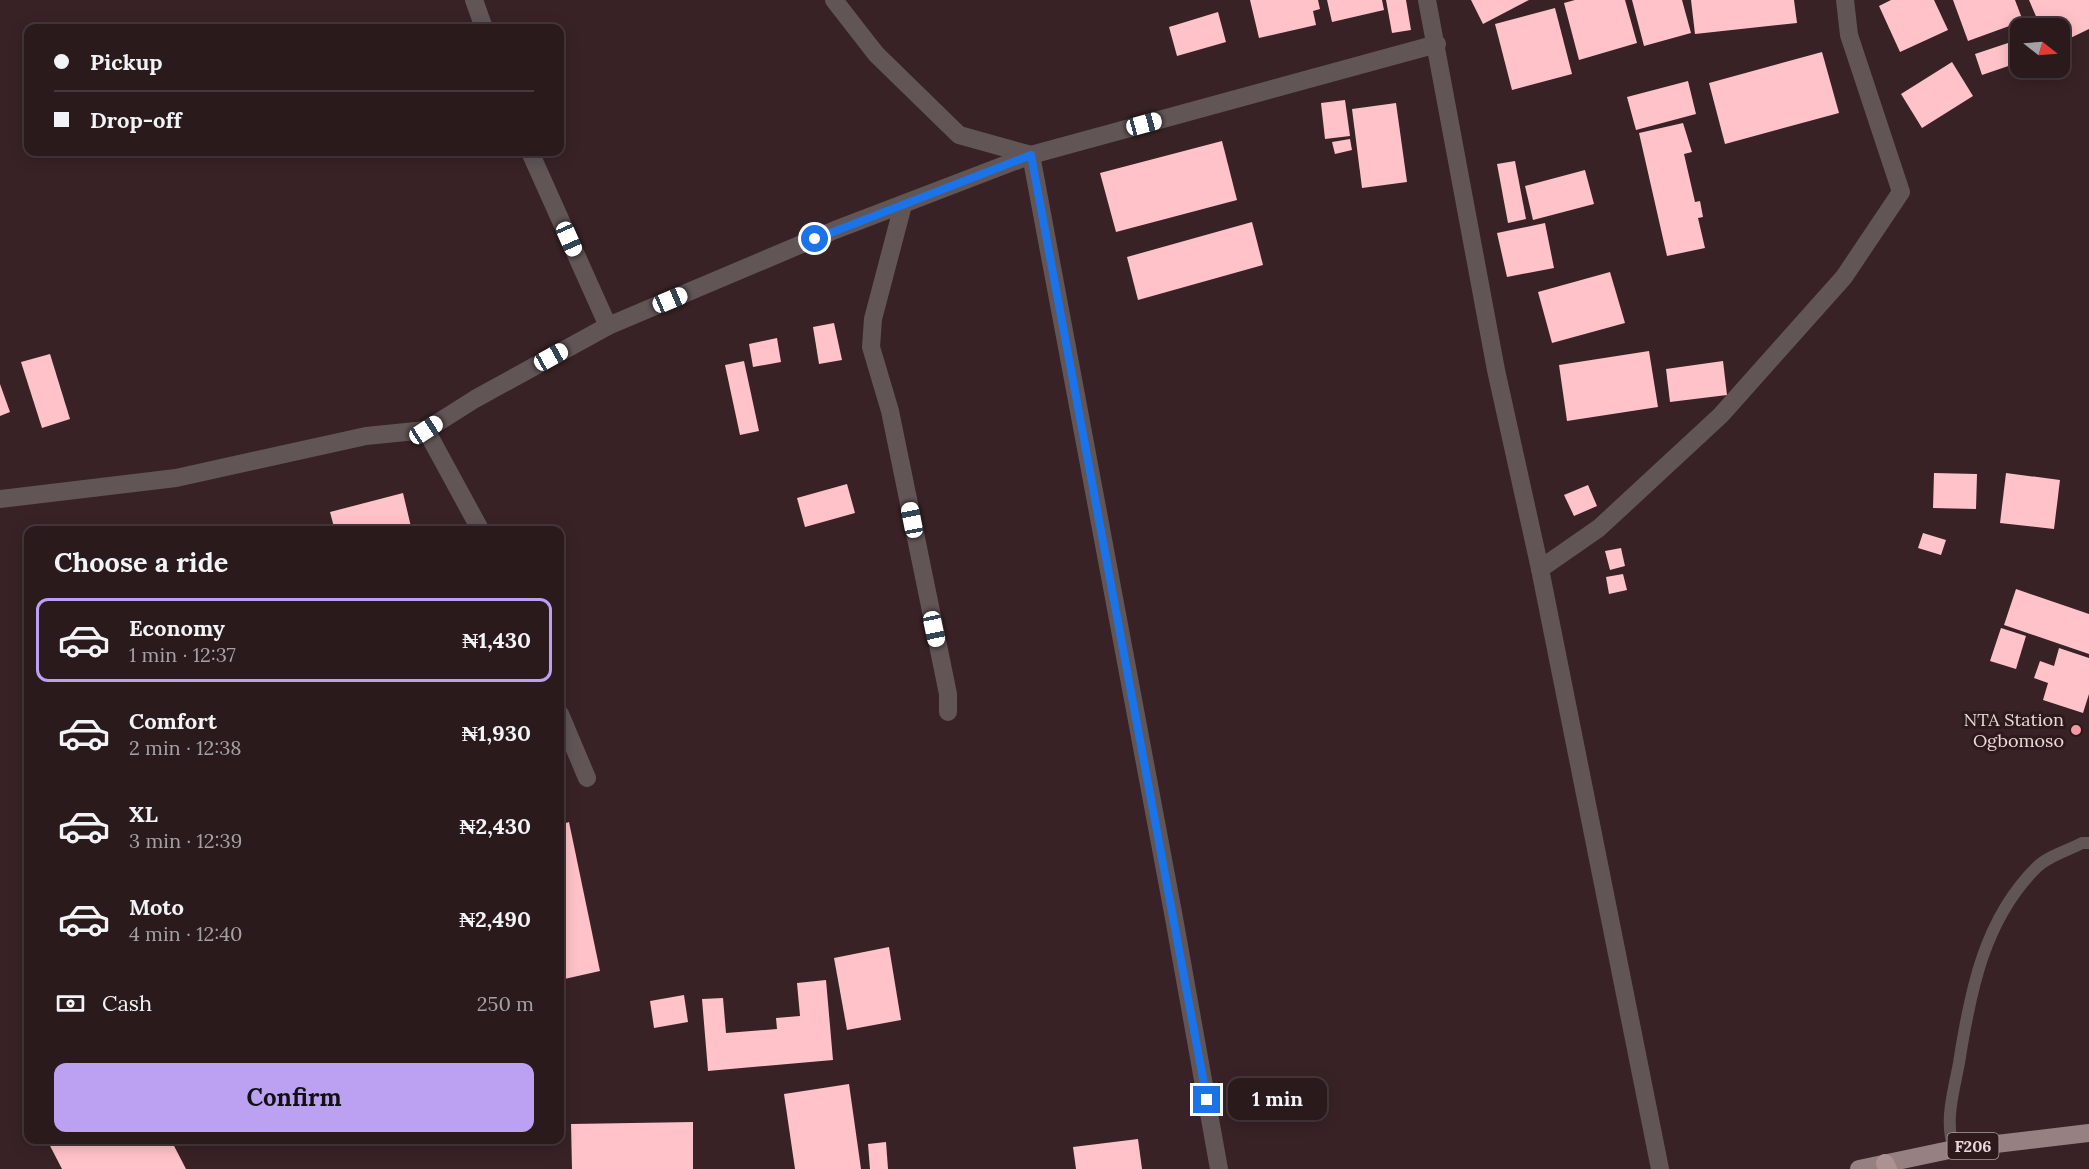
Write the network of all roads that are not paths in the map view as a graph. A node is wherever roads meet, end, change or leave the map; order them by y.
1 (474, 0) edge
2 (834, 0) edge
3 (1427, 0) edge
4 (1845, 0) edge
5 (483, 24) edge
6 (1437, 44) junction
7 (1031, 155) junction
8 (532, 156) edge
9 (903, 205) junction
10 (609, 326) junction
11 (426, 430) junction
12 (0, 499) edge
13 (478, 526) edge
14 (1540, 569) junction
15 (948, 712) dead end
16 (564, 723) edge
17 (587, 778) dead end
18 (2089, 843) edge
19 (2089, 1133) edge
20 (1954, 1149) junction
21 (1887, 1166) edge
22 (1219, 1169) edge
23 (1660, 1169) edge
24 (1859, 1169) edge

1 - 5 street
2 - 7 street
3 - 6 street
4 - 14 street
6 - 7 street
6 - 14 street
7 - 9 street
7 - 22 street
8 - 10 street
9 - 10 street
9 - 15 street
10 - 11 street
11 - 12 street
11 - 13 street
14 - 23 street
16 - 17 street
18 - 20 lane
19 - 20 main road, F206
20 - 21 main road, F206
21 - 24 main road, F206

